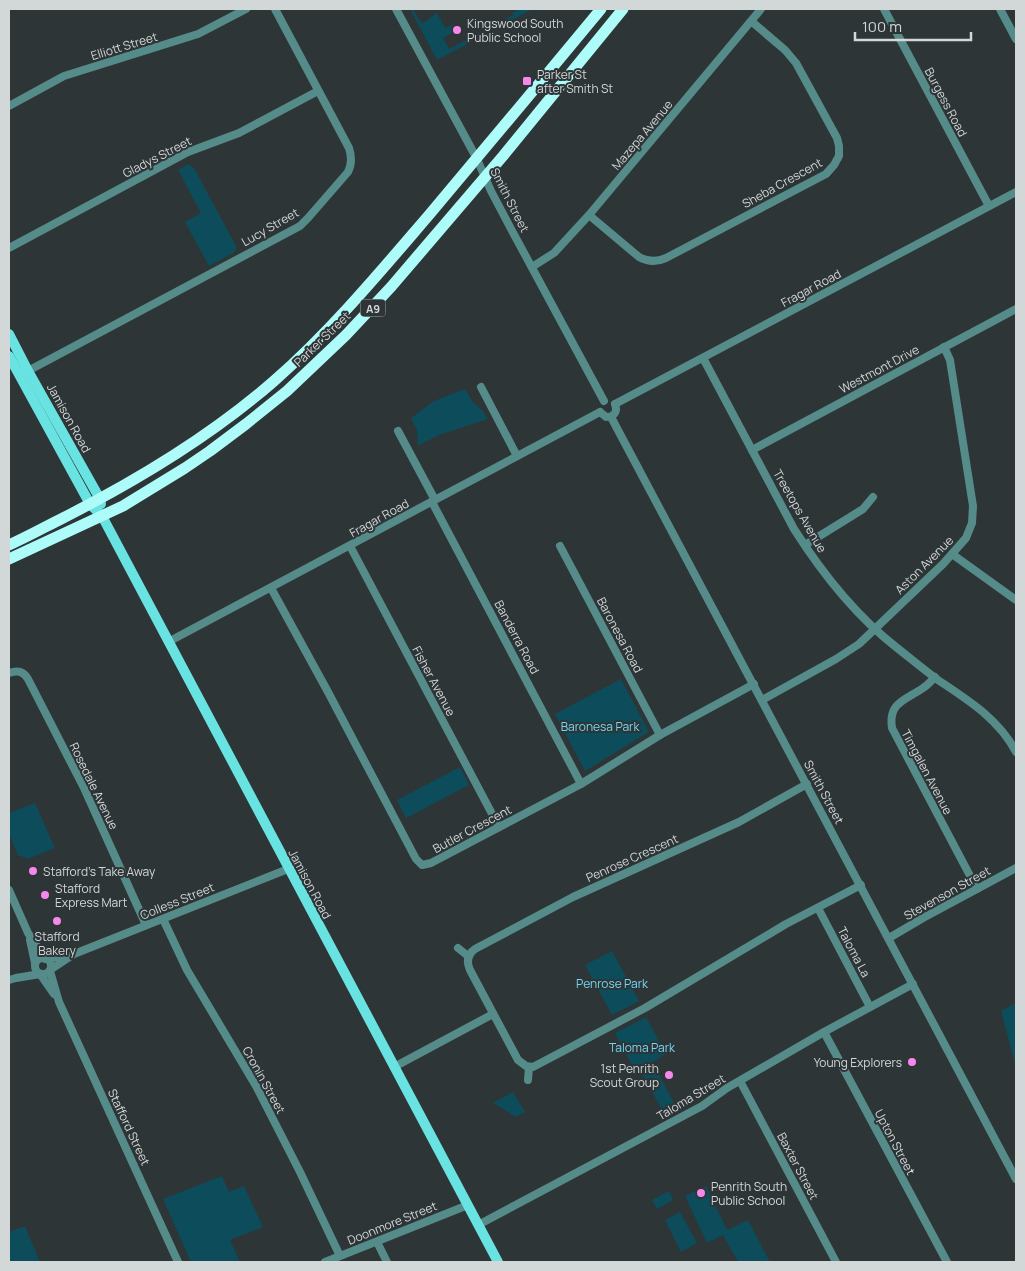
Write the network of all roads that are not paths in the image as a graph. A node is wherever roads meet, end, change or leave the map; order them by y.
1 (246, 9) edge
2 (275, 9) edge
3 (396, 9) edge
4 (601, 9) edge
5 (623, 9) edge
6 (761, 9) edge
7 (884, 9) edge
8 (1000, 9) edge
9 (751, 21) junction
10 (1016, 39) edge
11 (318, 90) junction
12 (9, 106) edge
13 (477, 159) junction
14 (485, 178) junction
15 (1016, 192) edge
16 (989, 206) junction
17 (589, 215) junction
18 (9, 248) edge
19 (532, 267) junction
20 (1016, 309) edge
21 (9, 334) edge
22 (944, 348) junction
23 (9, 356) edge
24 (703, 358) junction
25 (24, 373) junction
26 (481, 387) dead end
27 (604, 401) junction
28 (615, 404) junction
29 (600, 412) junction
30 (611, 416) junction
31 (398, 431) dead end
32 (752, 450) junction
33 (517, 456) junction
34 (874, 497) dead end
35 (95, 501) junction
36 (433, 501) junction
37 (102, 516) junction
38 (9, 544) edge
39 (804, 545) junction
40 (350, 546) junction
41 (560, 546) dead end
42 (952, 554) junction
43 (9, 559) edge
44 (271, 588) junction
45 (1016, 600) edge
46 (875, 628) junction
47 (168, 642) junction
48 (9, 673) edge
49 (935, 677) junction
50 (754, 684) junction
51 (762, 700) junction
52 (660, 735) junction
53 (1016, 752) edge
54 (581, 784) junction
55 (807, 784) junction
56 (499, 827) junction
57 (1016, 868) edge
58 (288, 869) junction
59 (860, 885) junction
60 (977, 889) junction
61 (9, 890) edge
62 (818, 908) junction
63 (163, 919) junction
64 (146, 926) junction
65 (28, 933) junction
66 (888, 938) junction
67 (458, 948) dead end
68 (74, 954) junction
69 (468, 956) junction
70 (45, 958) junction
71 (35, 963) junction
72 (50, 971) junction
73 (40, 974) junction
74 (12, 979) edge
75 (913, 984) junction
76 (59, 1002) junction
77 (870, 1007) junction
78 (494, 1014) junction
79 (824, 1032) junction
80 (394, 1067) junction
81 (529, 1067) junction
82 (528, 1080) dead end
83 (740, 1081) junction
84 (1016, 1179) edge
85 (468, 1205) junction
86 (478, 1225) junction
87 (377, 1242) junction
88 (340, 1256) junction
89 (178, 1262) edge
90 (325, 1262) edge
91 (387, 1262) edge
92 (498, 1262) edge
93 (836, 1262) edge
94 (946, 1262) edge

1 - 12 street, Elliott Street
2 - 11 street, Lucy Street
3 - 13 street, Smith Street
4 - 13 highway, Parker Street / A9
5 - 14 highway, Parker Street / A9
6 - 9 street, Mazepa Avenue
7 - 16 street, Burgess Road
8 - 10 street
9 - 17 street, Mazepa Avenue
9 - 17 street, Sheba Crescent
11 - 18 street, Gladys Street
11 - 25 street, Lucy Street
13 - 14 street, Smith Street
13 - 35 highway, Parker Street / A9
14 - 19 street, Smith Street
14 - 37 highway, Parker Street / A9
15 - 16 street, Fragar Road
16 - 24 street, Fragar Road
17 - 19 street, Mazepa Avenue
19 - 27 street, Smith Street
20 - 22 street, Westmont Drive
21 - 25 main road, Jamison Road
22 - 32 street, Westmont Drive
22 - 42 street, Aston Avenue
23 - 25 main road, Jamison Road
24 - 28 street, Fragar Road
24 - 32 street, Treetops Avenue
25 - 35 main road, Jamison Road
26 - 33 street
27 - 28 street
27 - 29 street
28 - 30 street
29 - 30 street
29 - 33 street, Fragar Road
30 - 50 street, Smith Street
31 - 36 street, Banderra Road
32 - 39 street, Treetops Avenue
33 - 36 street, Fragar Road
34 - 39 street
35 - 37 main road, Jamison Road
35 - 38 highway, Parker Street / A9
36 - 40 street, Fragar Road
36 - 54 street, Banderra Road
37 - 43 highway, Parker Street / A9
37 - 47 main road, Jamison Road
39 - 46 street, Treetops Avenue
40 - 44 street, Fragar Road
40 - 56 street, Fisher Avenue
41 - 52 street, Baronesa Road
42 - 45 street
42 - 46 street, Aston Avenue
44 - 47 street, Fragar Road
44 - 56 street, Butler Crescent
46 - 49 street, Treetops Avenue
46 - 51 street, Aston Avenue
47 - 58 main road, Jamison Road
48 - 64 street, Rosedale Avenue
49 - 53 street, Treetops Avenue
49 - 60 street, Timgalen Avenue
50 - 51 street, Smith Street
50 - 52 street, Butler Crescent
51 - 55 street, Smith Street
52 - 54 street, Butler Crescent
54 - 56 street, Butler Crescent
55 - 59 street, Smith Street
55 - 69 street, Penrose Crescent
57 - 60 street, Stevenson Street
58 - 63 street, Colless Street
58 - 80 main road, Jamison Road
59 - 62 street
59 - 66 street, Smith Street
60 - 66 street, Stevenson Street
61 - 65 street
62 - 77 street, Taloma La
62 - 81 street
63 - 64 street, Colless Street
63 - 88 street, Cronin Street
64 - 68 street, Colless Street
65 - 70 street
65 - 71 street
66 - 75 street, Smith Street
67 - 69 street
68 - 70 street, Colless Street
68 - 72 street, Colless Street
69 - 78 street
70 - 71 street
70 - 72 street
71 - 73 street
71 - 74 street
72 - 73 street
72 - 76 street, Stafford Street
73 - 74 street
73 - 76 street, Stafford Street
75 - 77 street, Taloma Street
75 - 84 street, Smith Street
76 - 89 street, Stafford Street
77 - 79 street, Taloma Street
78 - 80 street
78 - 81 street
79 - 83 street, Taloma Street
79 - 94 street, Upton Street
80 - 85 main road, Jamison Road
81 - 82 street
83 - 86 street, Taloma Street
83 - 93 street, Baxter Street
85 - 86 main road, Jamison Road
85 - 87 street, Doonmore Street
86 - 92 main road, Jamison Road
87 - 88 street, Doonmore Street
87 - 91 street
88 - 90 street, Doonmore Street

